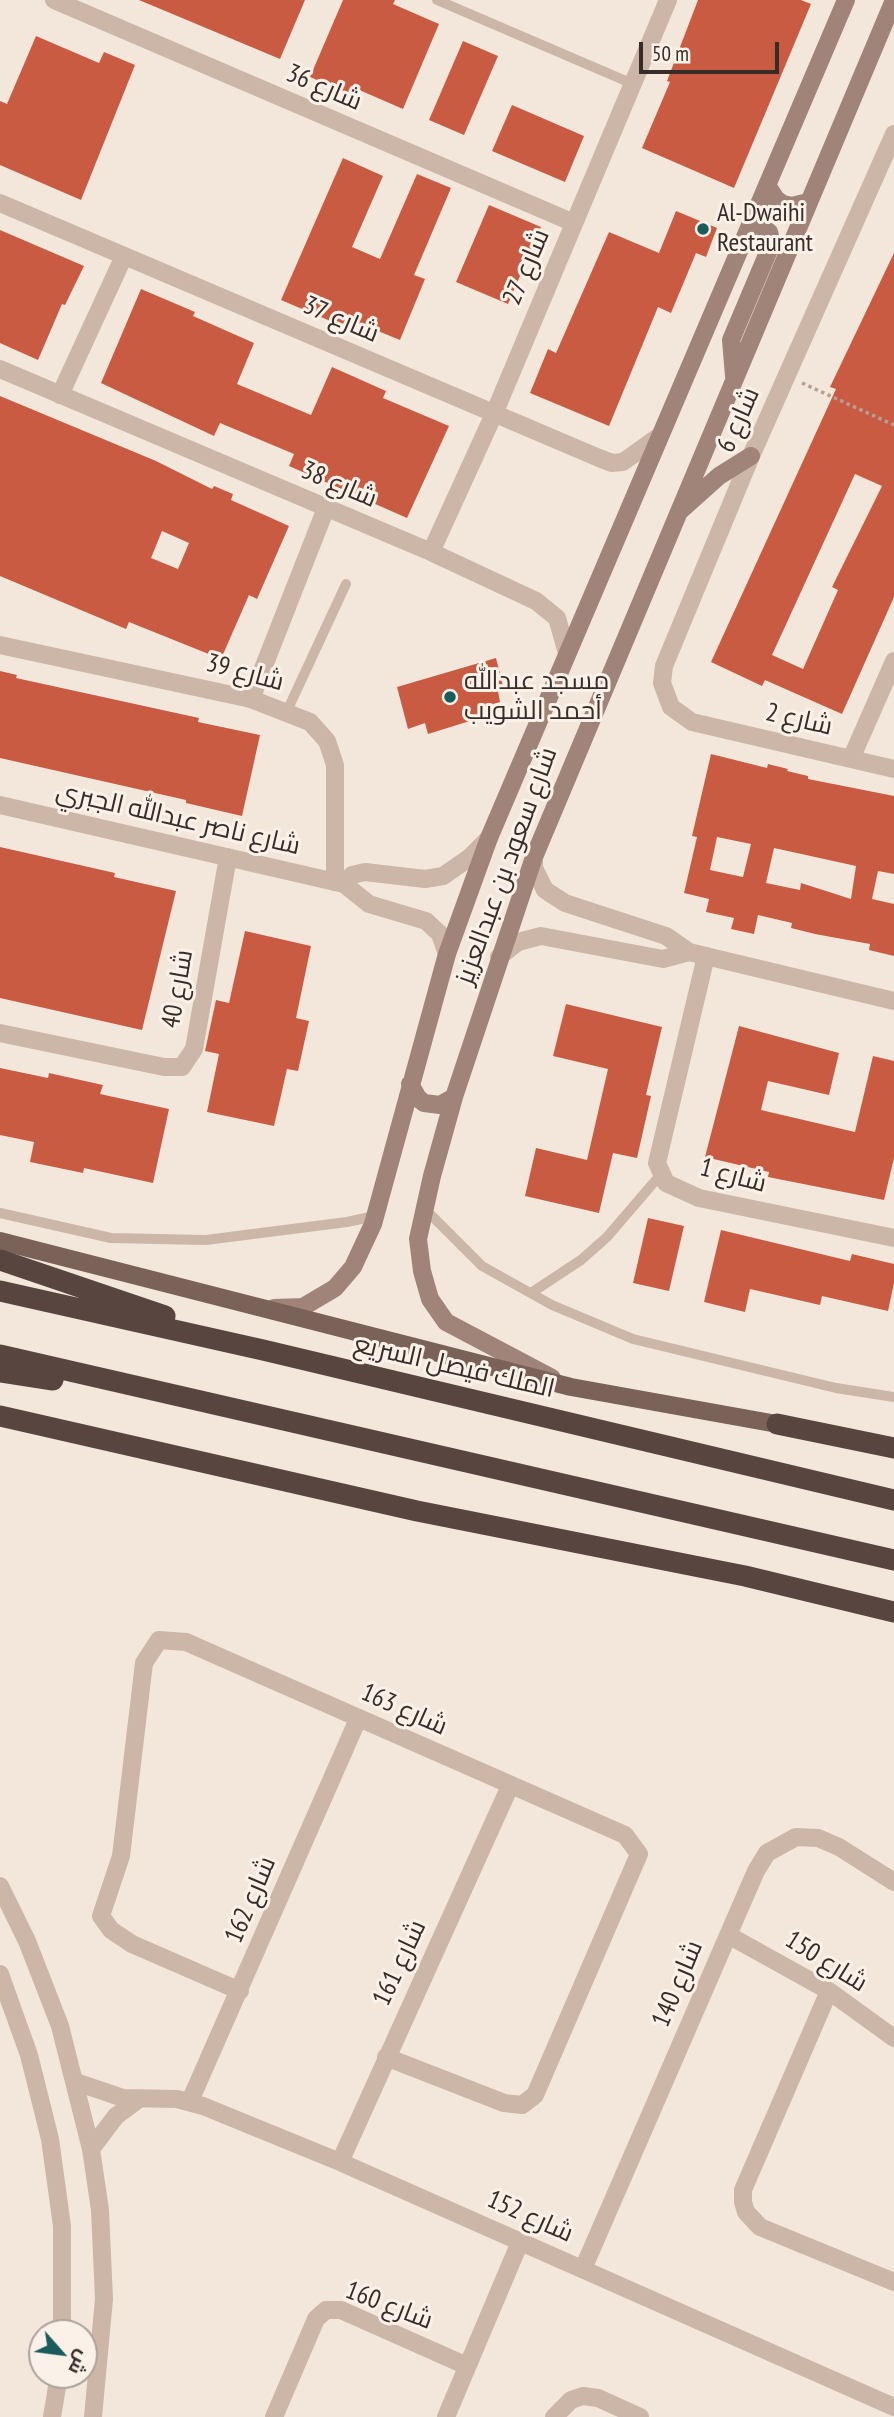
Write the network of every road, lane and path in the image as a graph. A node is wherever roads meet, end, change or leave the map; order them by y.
1 (54, 0) edge
2 (438, 0) edge
3 (668, 0) edge
4 (846, 0) edge
5 (894, 0) edge
6 (633, 84) junction
7 (894, 134) edge
8 (767, 185) junction
9 (808, 202) junction
10 (0, 203) edge
11 (752, 221) junction
12 (574, 223) junction
13 (124, 256) junction
14 (0, 369) edge
15 (734, 376) junction
16 (787, 376) junction
17 (60, 395) junction
18 (494, 414) junction
19 (894, 425) edge
20 (658, 437) junction
21 (751, 456) junction
22 (326, 508) junction
23 (676, 515) junction
24 (431, 552) junction
25 (346, 584) dead end
26 (0, 645) edge
27 (567, 653) junction
28 (894, 661) edge
29 (251, 699) junction
30 (287, 711) junction
31 (692, 722) joint
32 (851, 759) junction
33 (893, 766) edge
34 (0, 806) edge
35 (489, 838) junction
36 (228, 857) junction
37 (534, 857) junction
38 (339, 883) junction
39 (447, 954) junction
40 (698, 954) junction
41 (499, 957) junction
42 (894, 1001) edge
43 (0, 1033) edge
44 (411, 1084) junction
45 (454, 1097) junction
46 (662, 1173) junction
47 (425, 1209) junction
48 (0, 1213) edge
49 (375, 1216) junction
50 (894, 1238) edge
51 (0, 1241) edge
52 (0, 1260) edge
53 (0, 1291) edge
54 (531, 1293) junction
55 (266, 1308) junction
56 (263, 1350) junction
57 (0, 1356) edge
58 (0, 1372) edge
59 (125, 1384) junction
60 (571, 1387) junction
61 (894, 1397) edge
62 (0, 1416) edge
63 (777, 1424) junction
64 (894, 1439) edge
65 (894, 1448) edge
66 (894, 1500) edge
67 (894, 1560) edge
68 (894, 1612) edge
69 (358, 1719) junction
70 (510, 1786) junction
71 (894, 1882) edge
72 (0, 1886) edge
73 (728, 1935) junction
74 (0, 1974) edge
75 (240, 1991) junction
76 (829, 1991) junction
77 (894, 2038) edge
78 (386, 2057) junction
79 (76, 2082) junction
80 (139, 2099) junction
81 (190, 2101) junction
82 (91, 2149) junction
83 (340, 2162) junction
84 (520, 2242) junction
85 (583, 2269) junction
86 (894, 2282) edge
87 (62, 2319) edge
88 (467, 2366) junction
89 (56, 2389) edge
90 (894, 2407) edge
91 (52, 2417) edge
92 (93, 2417) edge
93 (274, 2417) edge
94 (446, 2417) edge
95 (554, 2417) edge
96 (640, 2417) edge

1 - 12 street, شارع 36
2 - 6 lane
3 - 6 street, شارع 27
4 - 8 main road, شارع سعود بن عبدالعزيز
5 - 9 main road, شارع سعود بن عبدالعزيز
6 - 12 street, شارع 27
7 - 16 street, شارع 6
8 - 9 main road
8 - 11 main road, شارع سعود بن عبدالعزيز
9 - 15 main road, شارع سعود بن عبدالعزيز
10 - 13 street, شارع 37
11 - 15 main road
11 - 20 main road, شارع سعود بن عبدالعزيز
12 - 18 street, شارع 27
13 - 17 street
13 - 18 street, شارع 37
14 - 17 street, شارع 38
15 - 23 main road, شارع سعود بن عبدالعزيز
16 - 19 path
16 - 21 street, شارع 6
17 - 22 street, شارع 38
18 - 20 street, شارع 37
18 - 24 street, شارع 27
20 - 27 main road, شارع سعود بن عبدالعزيز
21 - 23 main road
21 - 31 street, شارع 6
22 - 24 street, شارع 38
22 - 29 street
23 - 37 main road, شارع سعود بن عبدالعزيز
24 - 27 street, شارع 38
25 - 30 lane
26 - 29 street, شارع 39
27 - 35 main road, شارع سعود بن عبدالعزيز
28 - 32 street
29 - 30 street, شارع 39
30 - 38 street, شارع 39
31 - 32 street, شارع 2
32 - 33 street, شارع 2
34 - 36 street, شارع ناصر عبدالله الجبري
35 - 38 street
35 - 39 main road, شارع سعود بن عبدالعزيز
36 - 38 street, شارع ناصر عبدالله الجبري
36 - 43 street, شارع 40
37 - 40 street
37 - 41 main road, شارع سعود بن عبدالعزيز
38 - 39 street, شارع ناصر عبدالله الجبري
39 - 44 main road, شارع سعود بن عبدالعزيز
40 - 41 street
40 - 42 street
40 - 46 street, شارع 1
41 - 45 main road, شارع سعود بن عبدالعزيز
44 - 45 main road
44 - 49 main road, شارع سعود بن عبدالعزيز
45 - 47 main road, شارع سعود بن عبدالعزيز
46 - 50 street, شارع 1
46 - 54 lane
47 - 54 lane
47 - 60 main road, شارع سعود بن عبدالعزيز
48 - 49 lane
49 - 55 main road, شارع سعود بن عبدالعزيز
51 - 55 main road, الملك فيصل السريع
52 - 56 highway
53 - 56 highway, الملك فيصل السريع
54 - 61 lane
55 - 60 main road, الملك فيصل السريع
56 - 66 highway, الملك فيصل السريع
57 - 59 highway
58 - 59 highway
59 - 67 highway
60 - 63 main road, الملك فيصل السريع
62 - 68 highway
63 - 64 highway
63 - 65 highway
69 - 70 street, شارع 163
69 - 75 street, شارع 162
69 - 75 street, شارع 163
70 - 78 street, شارع 161
70 - 78 street, شارع 163
71 - 73 street, شارع 140
72 - 79 street
73 - 76 street, شارع 150
73 - 85 street, شارع 140
74 - 87 street
75 - 81 street, شارع 162
76 - 77 street, شارع 150
76 - 86 street
78 - 83 street, شارع 161
79 - 80 street, شارع 152
79 - 82 street
80 - 81 street, شارع 152
80 - 82 street
81 - 83 street, شارع 152
82 - 92 street
83 - 84 street, شارع 152
84 - 85 street, شارع 152
84 - 88 street
85 - 90 street, شارع 152
88 - 93 street, شارع 160
88 - 94 street
89 - 91 street
95 - 96 street

